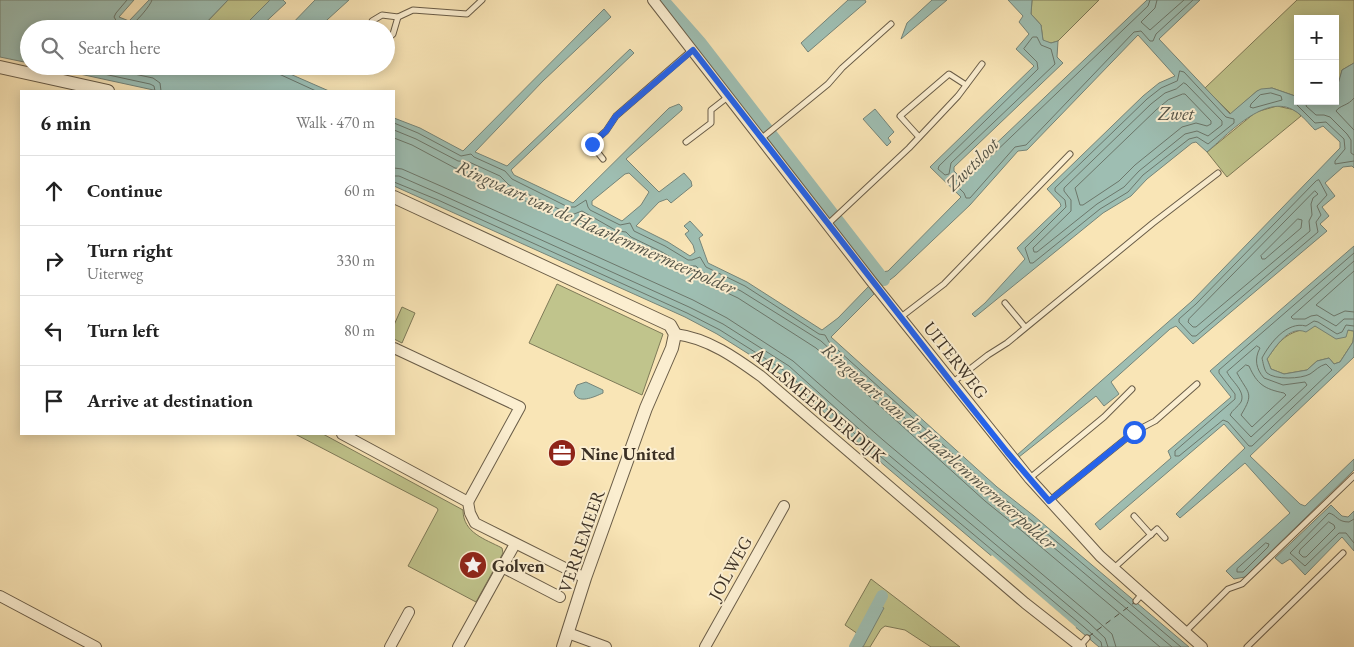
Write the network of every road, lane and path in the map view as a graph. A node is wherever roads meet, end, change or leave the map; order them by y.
1 (482, 0) edge
2 (653, 0) edge
3 (398, 17) junction
4 (373, 20) edge
5 (891, 24) dead end
6 (395, 27) edge
7 (693, 50) junction
8 (982, 64) dead end
9 (0, 67) edge
10 (20, 71) edge
11 (36, 75) edge
12 (966, 85) junction
13 (104, 90) edge
14 (729, 96) junction
15 (766, 134) junction
16 (919, 137) junction
17 (686, 142) dead end
18 (1070, 154) dead end
19 (603, 159) dead end
20 (1218, 173) dead end
21 (395, 197) edge
22 (830, 222) junction
23 (1005, 303) dead end
24 (902, 317) junction
25 (1025, 327) junction
26 (675, 334) junction
27 (395, 348) edge
28 (952, 383) junction
29 (1197, 384) dead end
30 (1132, 389) dead end
31 (344, 435) edge
32 (1354, 476) edge
33 (1030, 479) junction
34 (1049, 501) junction
35 (468, 502) junction
36 (784, 506) dead end
37 (1134, 516) dead end
38 (1151, 535) junction
39 (1164, 538) dead end
40 (515, 544) junction
41 (1343, 553) dead end
42 (502, 567) junction
43 (1114, 568) junction
44 (586, 578) junction
45 (0, 596) edge
46 (560, 597) dead end
47 (409, 612) dead end
48 (1185, 632) junction
49 (568, 633) junction
50 (1087, 638) dead end
51 (1075, 645) edge
52 (96, 647) edge
53 (390, 647) edge
54 (458, 647) edge
55 (563, 647) edge
56 (606, 647) edge
57 (705, 647) edge
58 (1202, 647) edge
59 (1247, 647) edge

1 - 3 lane
2 - 7 street, UITERWEG
3 - 4 lane
3 - 6 lane
5 - 15 lane
7 - 14 street, UITERWEG
7 - 19 lane
8 - 12 lane
9 - 10 street
11 - 13 street
12 - 16 lane
12 - 16 lane
14 - 15 street, UITERWEG
14 - 17 lane
15 - 22 street, UITERWEG
16 - 22 lane
18 - 24 lane
20 - 25 lane
21 - 26 street, AALSMEERDERDIJK
22 - 24 street, UITERWEG
23 - 25 lane
24 - 28 street, UITERWEG
25 - 28 lane
26 - 44 street, VERREMEER
26 - 51 street, AALSMEERDERDIJK
27 - 35 street
28 - 33 street, UITERWEG
29 - 34 lane
30 - 33 lane
31 - 35 street
32 - 48 lane
33 - 34 street, UITERWEG
34 - 43 street, UITERWEG
35 - 40 street
36 - 57 street, JOLWEG
37 - 38 lane
38 - 39 lane
38 - 43 lane
40 - 42 street
40 - 44 street
41 - 59 lane
42 - 46 street
42 - 54 street
43 - 48 street, UITERWEG
44 - 49 street, VERREMEER
45 - 52 street
47 - 53 street
48 - 58 street, UITERWEG
49 - 55 street, VERREMEER
49 - 56 street
50 - 51 lane

